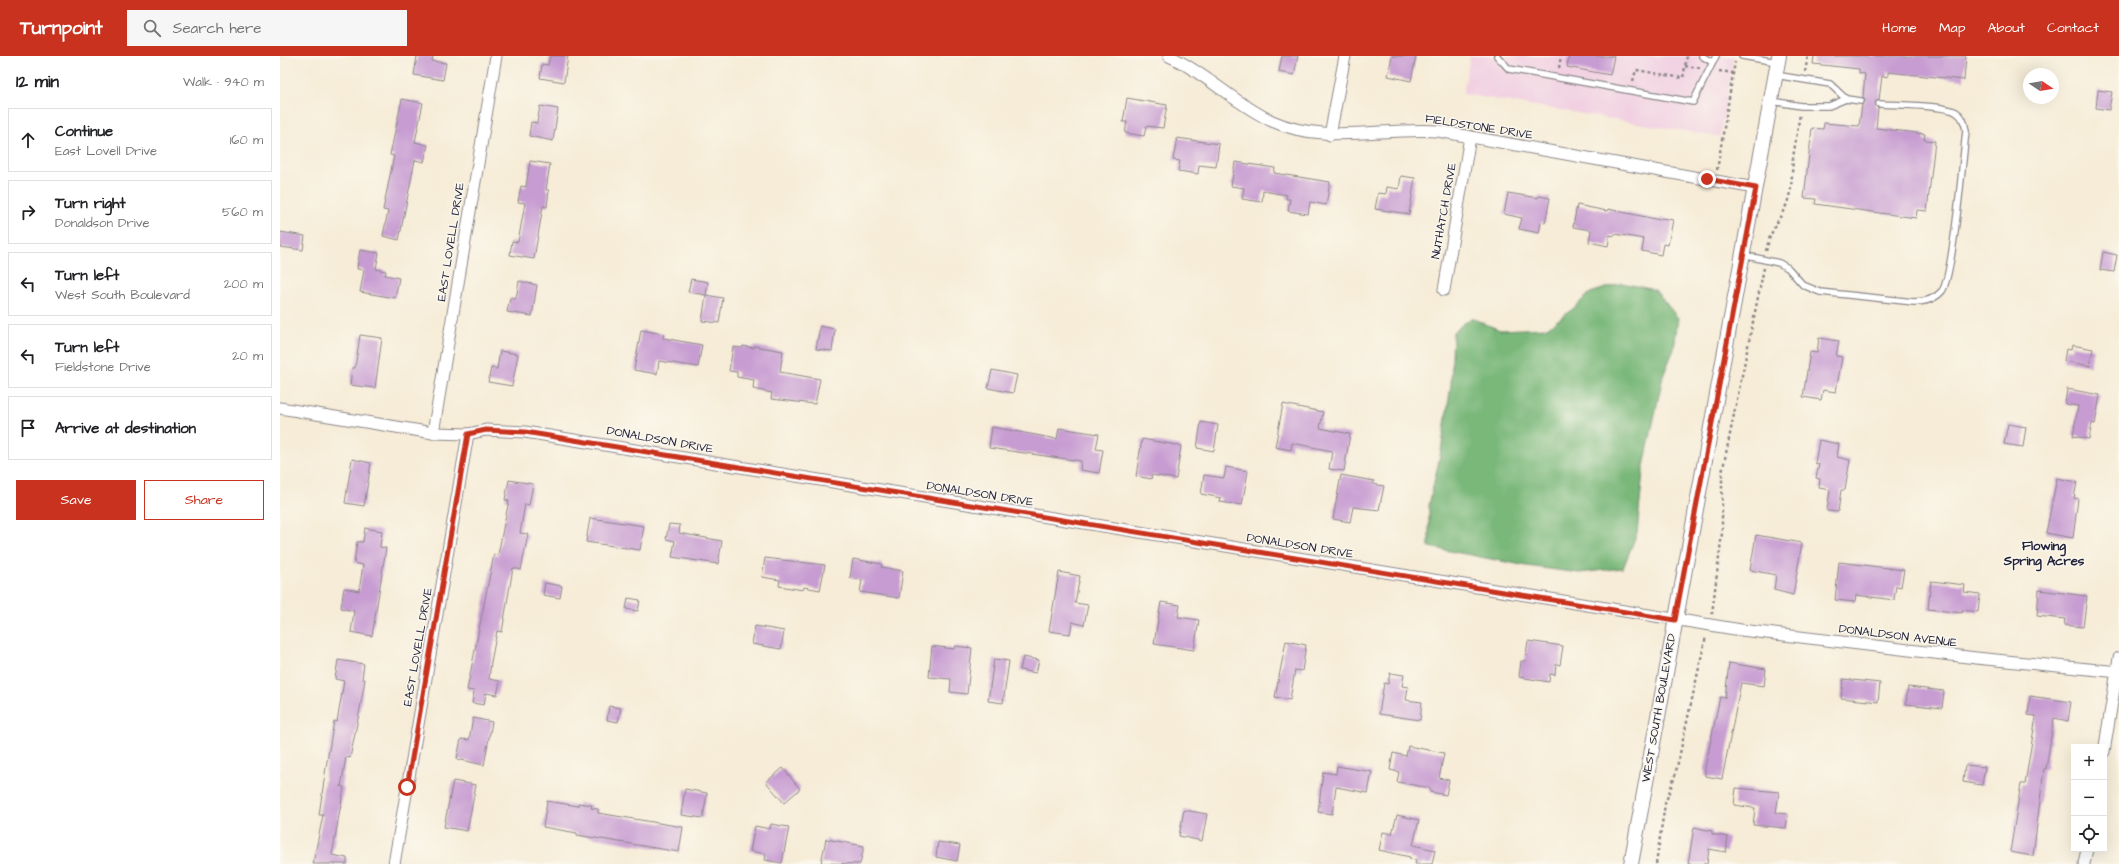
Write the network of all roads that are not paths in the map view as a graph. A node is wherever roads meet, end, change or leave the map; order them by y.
1 (496, 56) edge
2 (1169, 56) edge
3 (1345, 56) edge
4 (1497, 56) edge
5 (1702, 56) edge
6 (1716, 56) edge
7 (1742, 56) edge
8 (1712, 62) junction
9 (1777, 65) edge
10 (1846, 99) junction
11 (1771, 101) junction
12 (1861, 101) dead end
13 (1879, 104) dead end
14 (1330, 135) junction
15 (1470, 137) junction
16 (1756, 188) junction
17 (1743, 254) junction
18 (1444, 290) dead end
19 (280, 408) edge
20 (433, 433) junction
21 (468, 434) junction
22 (1675, 620) junction
23 (2119, 658) edge
24 (2118, 671) edge
25 (2105, 744) edge
26 (2086, 852) edge
27 (394, 864) edge
28 (1631, 864) edge
29 (2084, 864) edge

1 - 20 street, EAST LOVELL DRIVE
2 - 14 street, FIELDSTONE DRIVE
3 - 14 street
4 - 8 lane
5 - 8 lane
6 - 8 lane
7 - 9 lane
9 - 10 lane
9 - 11 street, WEST SOUTH BOULEVARD
10 - 11 lane
10 - 12 lane
11 - 16 street, WEST SOUTH BOULEVARD
13 - 17 lane
14 - 15 street, FIELDSTONE DRIVE
15 - 16 street, FIELDSTONE DRIVE
15 - 18 street, NUTHATCH DRIVE
16 - 17 street, WEST SOUTH BOULEVARD
17 - 22 street, WEST SOUTH BOULEVARD
19 - 20 street, DONALDSON DRIVE
20 - 21 street, DONALDSON DRIVE
21 - 22 street, DONALDSON DRIVE
21 - 27 street, EAST LOVELL DRIVE
22 - 24 street, DONALDSON AVENUE
22 - 28 street, WEST SOUTH BOULEVARD
23 - 24 street
24 - 25 street
26 - 29 street

